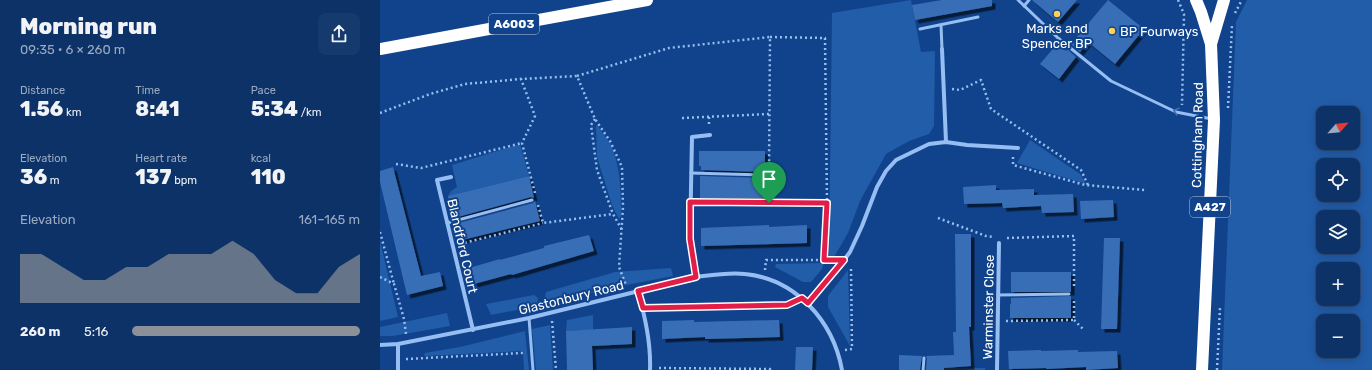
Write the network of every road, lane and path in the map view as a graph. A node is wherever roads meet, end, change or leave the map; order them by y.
1 (647, 0) edge
2 (1018, 0) edge
3 (1029, 0) edge
4 (1180, 0) edge
5 (1196, 0) edge
6 (1224, 0) edge
7 (1024, 6) junction
8 (978, 17) dead end
9 (940, 25) junction
10 (920, 29) dead end
11 (770, 37) junction
12 (1211, 44) junction
13 (380, 49) edge
14 (942, 49) joint
15 (577, 76) junction
16 (521, 79) junction
17 (944, 87) junction
18 (380, 113) edge
19 (1182, 113) junction
20 (770, 114) junction
21 (682, 118) dead end
22 (595, 119) junction
23 (1214, 120) junction
24 (710, 135) dead end
25 (946, 142) junction
26 (522, 143) junction
27 (1016, 148) joint
28 (396, 164) dead end
29 (691, 173) junction
30 (769, 173) dead end
31 (764, 175) dead end
32 (451, 177) dead end
33 (769, 180) dead end
34 (1088, 185) junction
35 (1145, 190) dead end
36 (535, 194) dead end
37 (532, 200) dead end
38 (537, 201) dead end
39 (690, 202) junction
40 (769, 203) junction
41 (827, 203) junction
42 (613, 214) junction
43 (938, 218) dead end
44 (448, 223) junction
45 (543, 223) junction
46 (622, 230) junction
47 (380, 232) edge
48 (998, 238) junction
49 (998, 244) joint
50 (453, 246) junction
51 (824, 260) junction
52 (844, 260) junction
53 (380, 277) edge
54 (696, 277) junction
55 (765, 278) junction
56 (394, 284) junction
57 (1074, 290) dead end
58 (638, 291) junction
59 (629, 293) junction
60 (1069, 294) dead end
61 (998, 295) junction
62 (1074, 297) dead end
63 (802, 298) junction
64 (808, 303) junction
65 (643, 308) junction
66 (551, 312) junction
67 (529, 318) junction
68 (1074, 320) junction
69 (998, 322) junction
70 (473, 330) junction
71 (1084, 330) dead end
72 (408, 342) junction
73 (380, 344) edge
74 (398, 344) junction
75 (838, 351) junction
76 (531, 353) junction
77 (924, 358) dead end
78 (398, 360) junction
79 (650, 369) edge
80 (398, 370) edge
81 (533, 370) edge
82 (556, 370) edge
83 (770, 370) edge
84 (842, 370) edge
85 (923, 370) edge
86 (997, 370) edge
87 (1202, 370) edge

1 - 13 highway, A6003
2 - 7 lane
3 - 7 lane
4 - 19 path
5 - 12 highway, Cottingham Road / A427
6 - 12 highway, Cottingham Road / A427
19 -> 7 lane
8 - 9 lane
9 - 10 lane
9 - 14 lane
11 - 15 path
11 - 20 path
11 - 41 path
12 - 23 highway, Cottingham Road / A427
14 - 17 street
15 - 16 path
15 - 22 path
16 - 18 path
16 - 26 path
17 - 25 street
17 - 34 path
19 - 23 lane
20 - 21 path
20 - 30 path
22 - 42 path
22 - 46 path
23 - 87 highway, Cottingham Road / A427
24 - 29 street
25 - 27 street
25 - 52 street
26 - 28 path
26 - 36 path
27 - 34 path
29 - 31 lane
29 - 39 street
32 - 44 street, Blandford Court
33 - 40 path
34 - 35 path
37 - 44 lane
38 - 45 path
39 - 40 path
39 - 54 street
40 - 41 path
41 - 51 path
42 - 45 path
42 - 46 path
43 - 48 path
44 - 50 street, Blandford Court
45 - 50 path
46 - 59 path
47 - 56 path
48 - 49 path
48 - 57 path
49 - 61 street, Warminster Close
50 - 70 street, Blandford Court
51 - 52 path
51 - 55 path
52 - 64 street
52 - 75 path
53 - 56 path
54 - 55 street, Glastonbury Road
54 - 58 street, Glastonbury Road
55 - 63 street, Glastonbury Road
56 - 72 path
58 - 59 street, Glastonbury Road
58 - 65 street
59 - 66 street, Glastonbury Road
60 - 61 lane
61 - 69 street, Warminster Close
62 - 68 path
63 - 64 street, Glastonbury Road
63 - 65 path
64 - 75 street, Glastonbury Road
65 - 79 street
66 - 67 street, Glastonbury Road
66 - 82 path
67 - 70 street, Glastonbury Road
67 - 76 lane
68 - 69 path
68 - 71 path
69 - 86 street, Warminster Close
70 - 72 street, Glastonbury Road
72 - 74 street, Glastonbury Road
73 - 74 street, Glastonbury Road
74 - 78 street
75 - 84 street, Glastonbury Road
76 - 78 path
76 - 81 lane
77 - 85 lane
78 - 80 street
79 - 83 path

